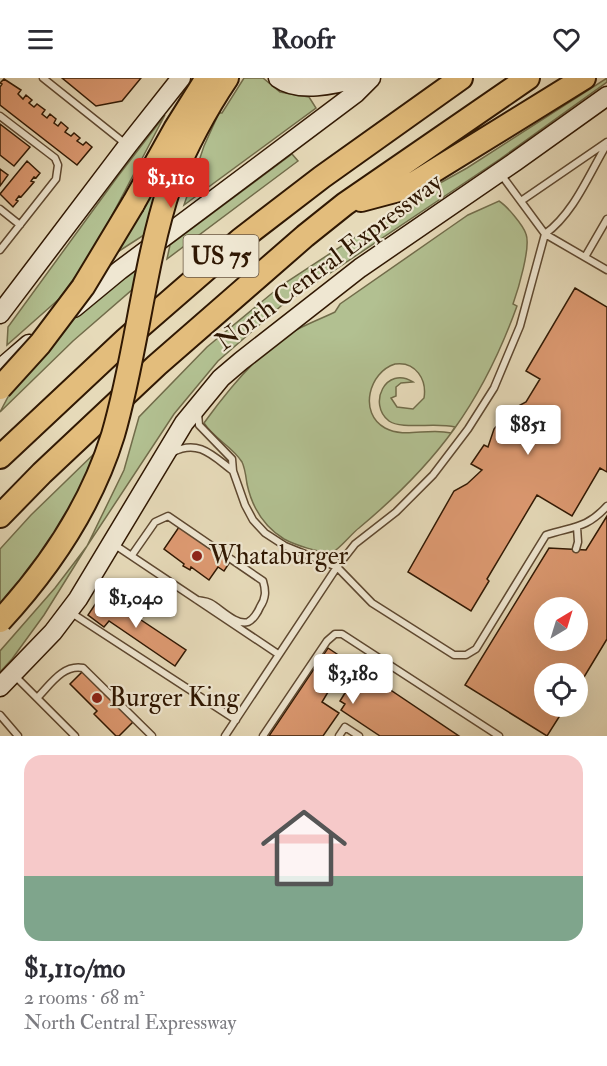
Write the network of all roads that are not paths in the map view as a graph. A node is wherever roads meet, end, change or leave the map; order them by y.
1 (43, 78) edge
2 (181, 78) edge
3 (207, 78) edge
4 (227, 78) edge
5 (278, 78) edge
6 (357, 78) edge
7 (371, 78) edge
8 (461, 78) edge
9 (528, 78) edge
10 (584, 78) edge
11 (607, 96) edge
12 (0, 116) edge
13 (607, 143) edge
14 (128, 145) junction
15 (499, 173) junction
16 (520, 201) junction
17 (345, 204) junction
18 (0, 209) edge
19 (607, 219) edge
20 (20, 225) junction
21 (545, 234) junction
22 (0, 250) edge
23 (585, 257) junction
24 (607, 270) edge
25 (0, 314) edge
26 (0, 369) edge
27 (0, 388) edge
28 (202, 401) junction
29 (163, 457) junction
30 (0, 458) edge
31 (233, 471) junction
32 (607, 506) edge
33 (0, 516) edge
34 (577, 527) junction
35 (111, 543) junction
36 (576, 549) dead end
37 (132, 555) junction
38 (337, 567) junction
39 (197, 600) junction
40 (68, 611) junction
41 (0, 621) edge
42 (278, 654) junction
43 (13, 674) junction
44 (0, 687) edge
45 (37, 698) junction
46 (0, 715) edge
47 (236, 720) junction
48 (18, 736) edge
49 (75, 736) edge
50 (152, 736) edge
51 (225, 736) edge
52 (263, 736) edge
53 (339, 736) edge
54 (359, 736) edge
55 (499, 736) edge

1 - 14 lane
2 - 14 main road
3 - 27 highway, bridge
4 - 41 highway, bridge
5 - 6 main road
7 - 26 main road
8 - 30 highway, US 75
9 - 17 highway, North Central Expressway / US 75
10 - 17 highway
11 - 15 main road, North Central Expressway
12 - 20 lane
13 - 16 lane
13 - 21 lane
14 - 25 main road
15 - 16 lane
15 - 28 main road, North Central Expressway
16 - 21 lane
17 - 33 highway, North Central Expressway / US 75
18 - 20 lane
19 - 23 lane
20 - 22 lane
21 - 23 lane
21 - 38 lane
23 - 24 lane
28 - 29 main road, North Central Expressway
28 - 31 lane
29 - 31 lane
29 - 35 main road, North Central Expressway
31 - 38 lane
32 - 34 lane
34 - 36 lane
34 - 38 lane
35 - 37 lane
35 - 40 main road, North Central Expressway
37 - 39 lane
37 - 39 lane
38 - 42 lane
39 - 42 lane
40 - 43 main road, North Central Expressway
40 - 47 lane
42 - 47 lane
43 - 44 main road, North Central Expressway
43 - 45 lane
45 - 49 lane
45 - 50 lane
46 - 48 lane
47 - 51 lane
52 - 55 lane
53 - 54 lane

